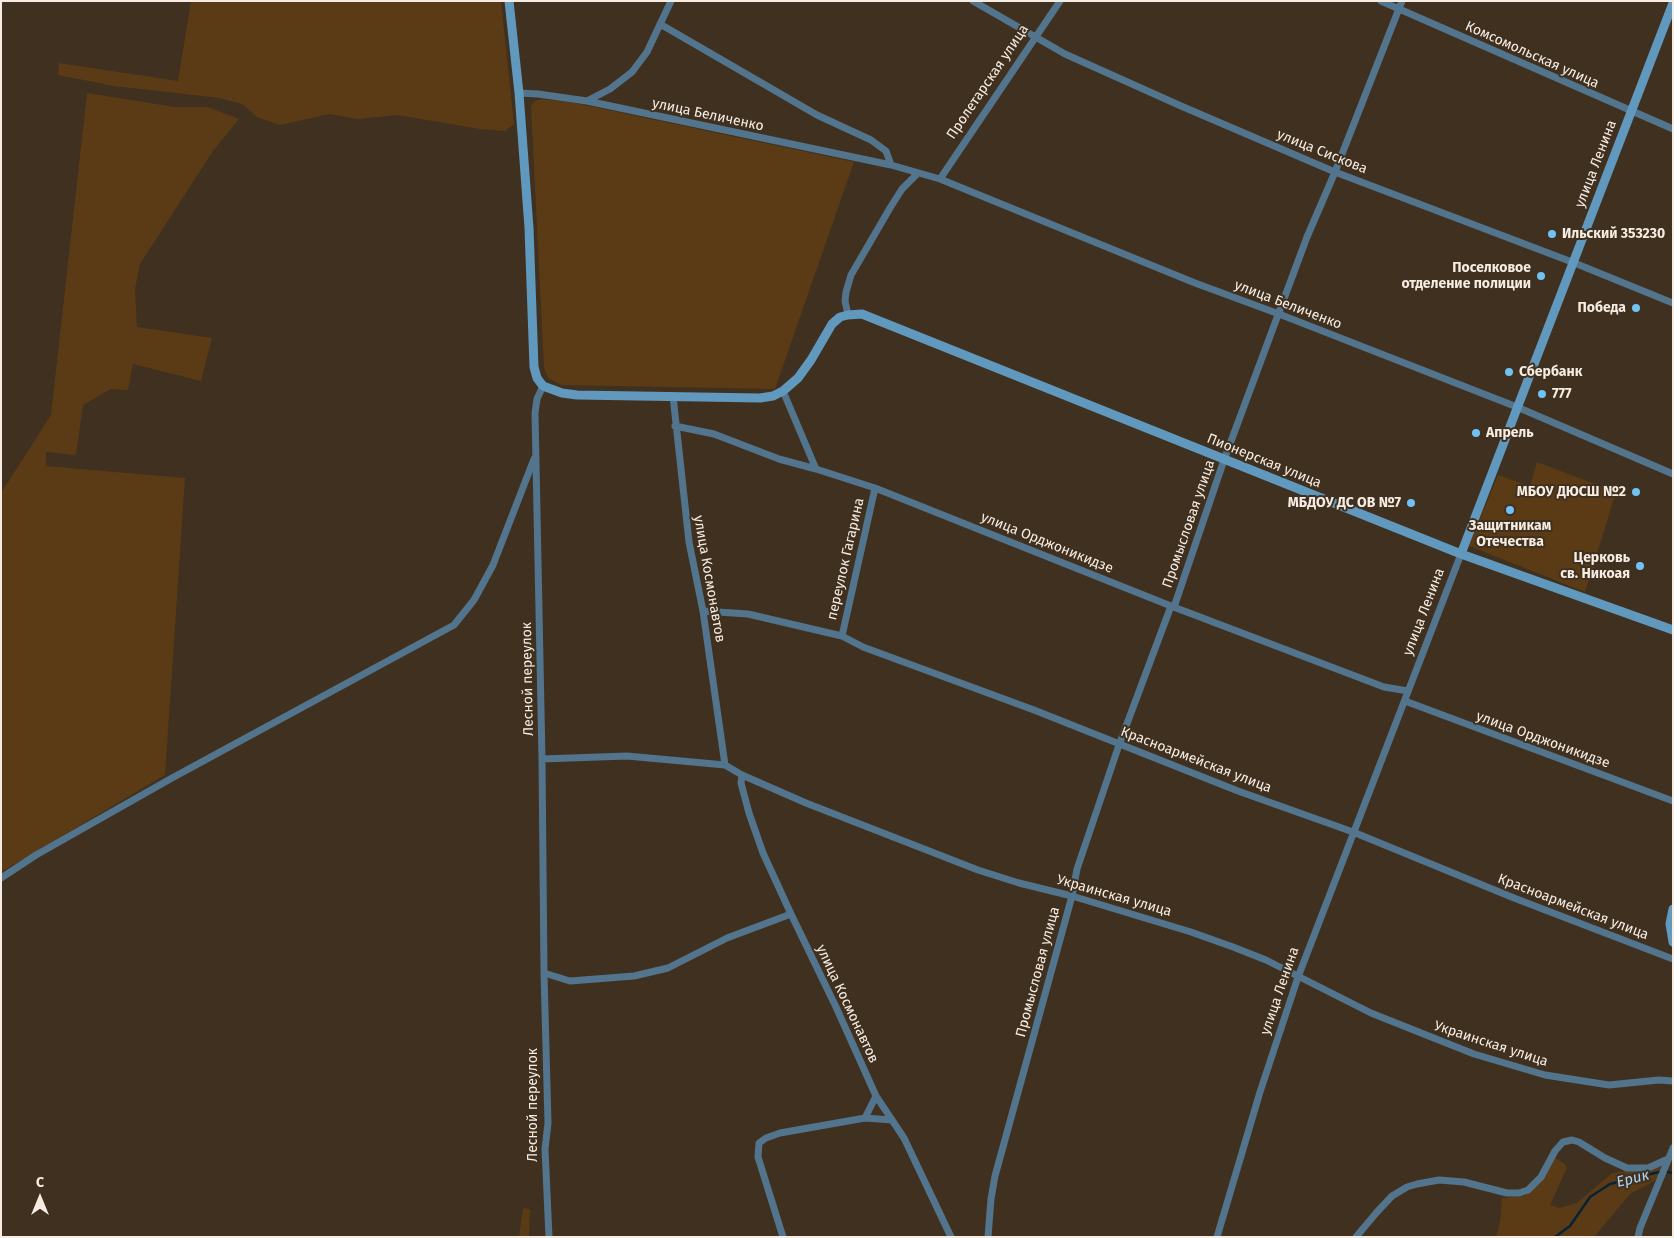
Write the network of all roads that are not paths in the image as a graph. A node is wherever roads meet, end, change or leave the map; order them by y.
1 (509, 1) edge
2 (671, 1) edge
3 (973, 1) edge
4 (1060, 1) edge
5 (1381, 1) edge
6 (1402, 1) edge
7 (1673, 3) edge
8 (1398, 10) junction
9 (660, 24) junction
10 (1035, 38) junction
11 (519, 93) junction
12 (586, 101) junction
13 (1631, 112) junction
14 (1673, 129) edge
15 (891, 165) junction
16 (918, 172) junction
17 (1335, 172) junction
18 (940, 179) junction
19 (1572, 262) junction
20 (1673, 303) edge
21 (1279, 314) junction
22 (848, 315) junction
23 (544, 386) junction
24 (783, 391) junction
25 (673, 396) junction
26 (1517, 407) junction
27 (675, 426) junction
28 (536, 454) junction
29 (1224, 460) junction
30 (816, 468) junction
31 (1673, 474) edge
32 (875, 488) junction
33 (1461, 554) junction
34 (1172, 607) junction
35 (703, 611) junction
36 (1673, 630) edge
37 (842, 636) junction
38 (1408, 691) junction
39 (1405, 701) junction
40 (1120, 745) junction
41 (542, 759) junction
42 (725, 765) junction
43 (742, 775) junction
44 (1673, 801) edge
45 (1353, 832) junction
46 (1, 878) edge
47 (1072, 896) junction
48 (1673, 909) edge
49 (790, 914) junction
50 (1673, 942) edge
51 (1673, 959) edge
52 (544, 974) junction
53 (1298, 977) junction
54 (1673, 1082) edge
55 (876, 1096) junction
56 (866, 1118) junction
57 (892, 1120) junction
58 (1673, 1148) edge
59 (1668, 1159) junction
60 (549, 1237) edge
61 (783, 1237) edge
62 (951, 1237) edge
63 (988, 1237) edge
64 (1217, 1237) edge
65 (1356, 1237) edge
66 (1638, 1237) edge

1 - 11 street
2 - 9 street
3 - 10 street, улица Сискова
4 - 10 street, Пролетарская улица
5 - 8 street, Комсомольская улица
6 - 8 street, Промысловая улица
7 - 13 street, улица Ленина
8 - 13 street, Комсомольская улица
8 - 17 street, Промысловая улица
9 - 12 street
9 - 15 street
10 - 17 street, улица Сискова
10 - 18 street, Пролетарская улица
11 - 12 street, улица Беличенко
11 - 23 street
12 - 15 street, улица Беличенко
13 - 14 street, Комсомольская улица
13 - 19 street, улица Ленина
15 - 16 street, улица Беличенко
16 - 18 street, улица Беличенко
16 - 22 street
17 - 19 street, улица Сискова
17 - 21 street, Промысловая улица
18 - 21 street, улица Беличенко
19 - 20 street, улица Сискова
19 - 26 street, улица Ленина
21 - 26 street, улица Беличенко
21 - 29 street, Промысловая улица
22 - 24 street
22 - 29 street, Пионерская улица
23 - 25 street
23 - 28 street, Лесной переулок
24 - 25 street
24 - 30 street
25 - 27 street, улица Космонавтов
26 - 31 street, улица Беличенко
26 - 33 street, улица Ленина
27 - 30 street, улица Орджоникидзе
27 - 35 street, улица Космонавтов
28 - 41 street, Лесной переулок
28 - 46 street
29 - 33 street, Пионерская улица
29 - 34 street, Промысловая улица
30 - 32 street, улица Орджоникидзе
32 - 34 street, улица Орджоникидзе
32 - 37 street, переулок Гагарина
33 - 36 street, Пионерская улица
33 - 38 street, улица Ленина
34 - 38 street, улица Орджоникидзе
34 - 40 street, Промысловая улица
35 - 37 street, Красноармейская улица
35 - 42 street, улица Космонавтов
37 - 40 street, Красноармейская улица
38 - 39 street, улица Ленина
39 - 44 street, улица Орджоникидзе
39 - 45 street, улица Ленина
40 - 45 street, Красноармейская улица
40 - 47 street, Промысловая улица
41 - 42 street, Украинская улица
41 - 52 street, Лесной переулок
42 - 43 street, Украинская улица
43 - 47 street, Украинская улица
43 - 49 street, улица Космонавтов
45 - 51 street, Красноармейская улица
45 - 53 street, улица Ленина
47 - 53 street, Украинская улица
47 - 63 street, Промысловая улица
48 - 50 street
49 - 52 street
49 - 55 street, улица Космонавтов
52 - 60 street, Лесной переулок
53 - 54 street, Украинская улица
53 - 64 street, улица Ленина
55 - 56 street
55 - 57 street, улица Космонавтов
56 - 57 street
56 - 61 street
57 - 62 street, улица Космонавтов
58 - 59 street
59 - 65 street
59 - 66 street

